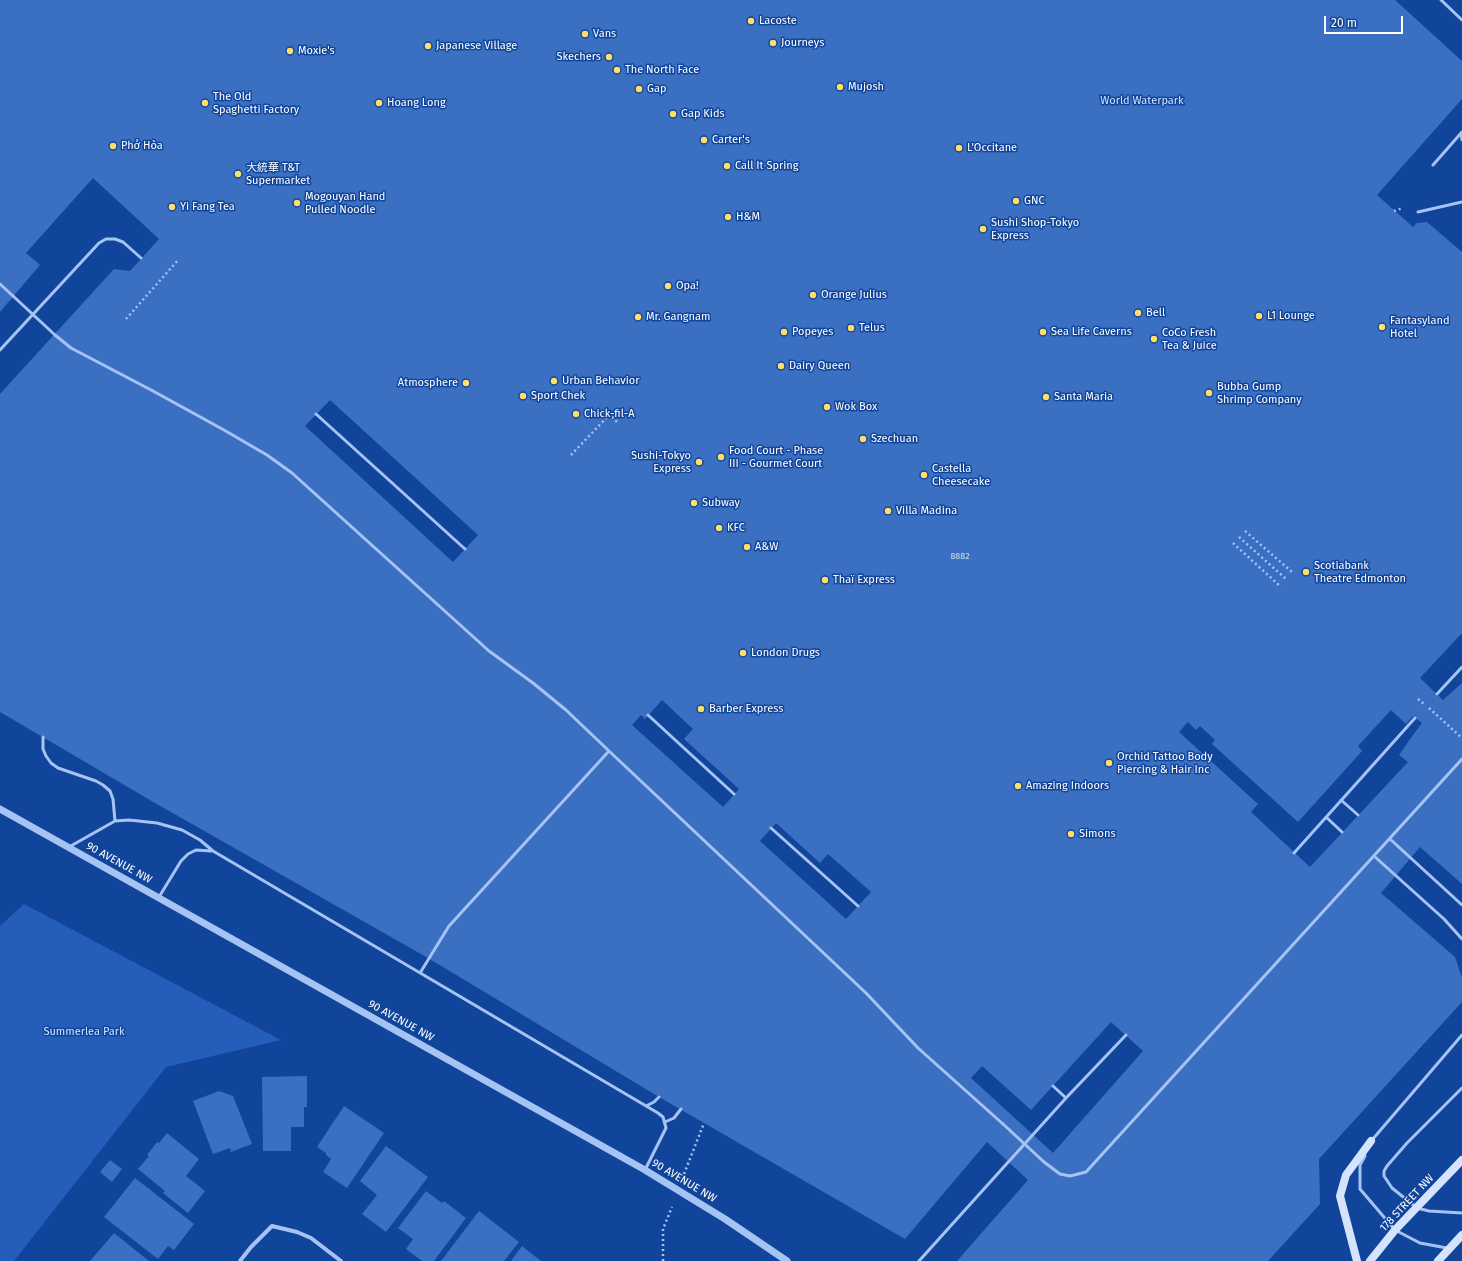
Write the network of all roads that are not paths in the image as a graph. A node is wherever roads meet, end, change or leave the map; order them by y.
1 (1440, 0) edge
2 (1462, 20) edge
3 (1461, 133) edge
4 (1462, 140) edge
5 (1433, 165) dead end
6 (1462, 202) edge
7 (1418, 212) dead end
8 (141, 258) dead end
9 (0, 284) edge
10 (0, 350) edge
11 (316, 414) dead end
12 (465, 549) dead end
13 (1462, 666) edge
14 (1437, 694) dead end
15 (648, 715) dead end
16 (1415, 718) dead end
17 (44, 738) dead end
18 (609, 750) junction
19 (1462, 759) edge
20 (734, 794) dead end
21 (1341, 800) junction
22 (0, 809) edge
23 (1358, 815) dead end
24 (1326, 817) junction
25 (115, 821) junction
26 (771, 828) dead end
27 (1342, 832) dead end
28 (1390, 839) junction
29 (68, 848) junction
30 (213, 851) junction
31 (1294, 853) dead end
32 (1374, 856) junction
33 (159, 897) junction
34 (1462, 905) edge
35 (858, 906) dead end
36 (1462, 939) edge
37 (420, 973) junction
38 (1126, 1035) dead end
39 (1462, 1035) edge
40 (1053, 1086) dead end
41 (1462, 1088) edge
42 (659, 1097) dead end
43 (1066, 1098) junction
44 (646, 1106) junction
45 (681, 1109) dead end
46 (665, 1122) junction
47 (1371, 1140) junction
48 (1462, 1160) edge
49 (645, 1170) junction
50 (1417, 1208) junction
51 (1462, 1214) edge
52 (1395, 1230) junction
53 (1462, 1235) edge
54 (1449, 1249) junction
55 (240, 1261) edge
56 (341, 1261) edge
57 (787, 1261) edge
58 (919, 1261) edge
59 (1357, 1261) edge
60 (1370, 1261) edge
61 (1438, 1261) edge

1 - 2 lane
3 - 4 lane
3 - 5 lane
6 - 7 lane, bridge
8 - 10 lane
9 - 18 lane, bridge
11 - 12 lane
13 - 14 lane
15 - 20 lane
16 - 21 lane
17 - 25 lane
18 - 32 lane, bridge
18 - 37 lane
19 - 28 lane
21 - 23 lane
21 - 24 lane
22 - 29 street, 90 AVENUE NW
24 - 27 lane
24 - 31 lane
25 - 29 lane
25 - 30 lane
26 - 35 lane
28 - 32 lane
28 - 34 lane
29 - 33 street, 90 AVENUE NW
30 - 33 lane
30 - 37 lane
32 - 36 lane
33 - 49 street, 90 AVENUE NW
37 - 44 lane
38 - 43 lane
39 - 47 lane
40 - 43 lane
41 - 50 lane
42 - 44 lane
43 - 58 lane
44 - 46 lane
45 - 46 lane
46 - 49 lane
47 - 52 lane
47 - 59 main road
48 - 50 main road, 178 STREET NW
49 - 57 street, 90 AVENUE NW
50 - 51 lane
50 - 52 main road, 178 STREET NW
52 - 54 lane
52 - 60 main road, 178 STREET NW
53 - 54 main road
54 - 61 main road
55 - 56 street

